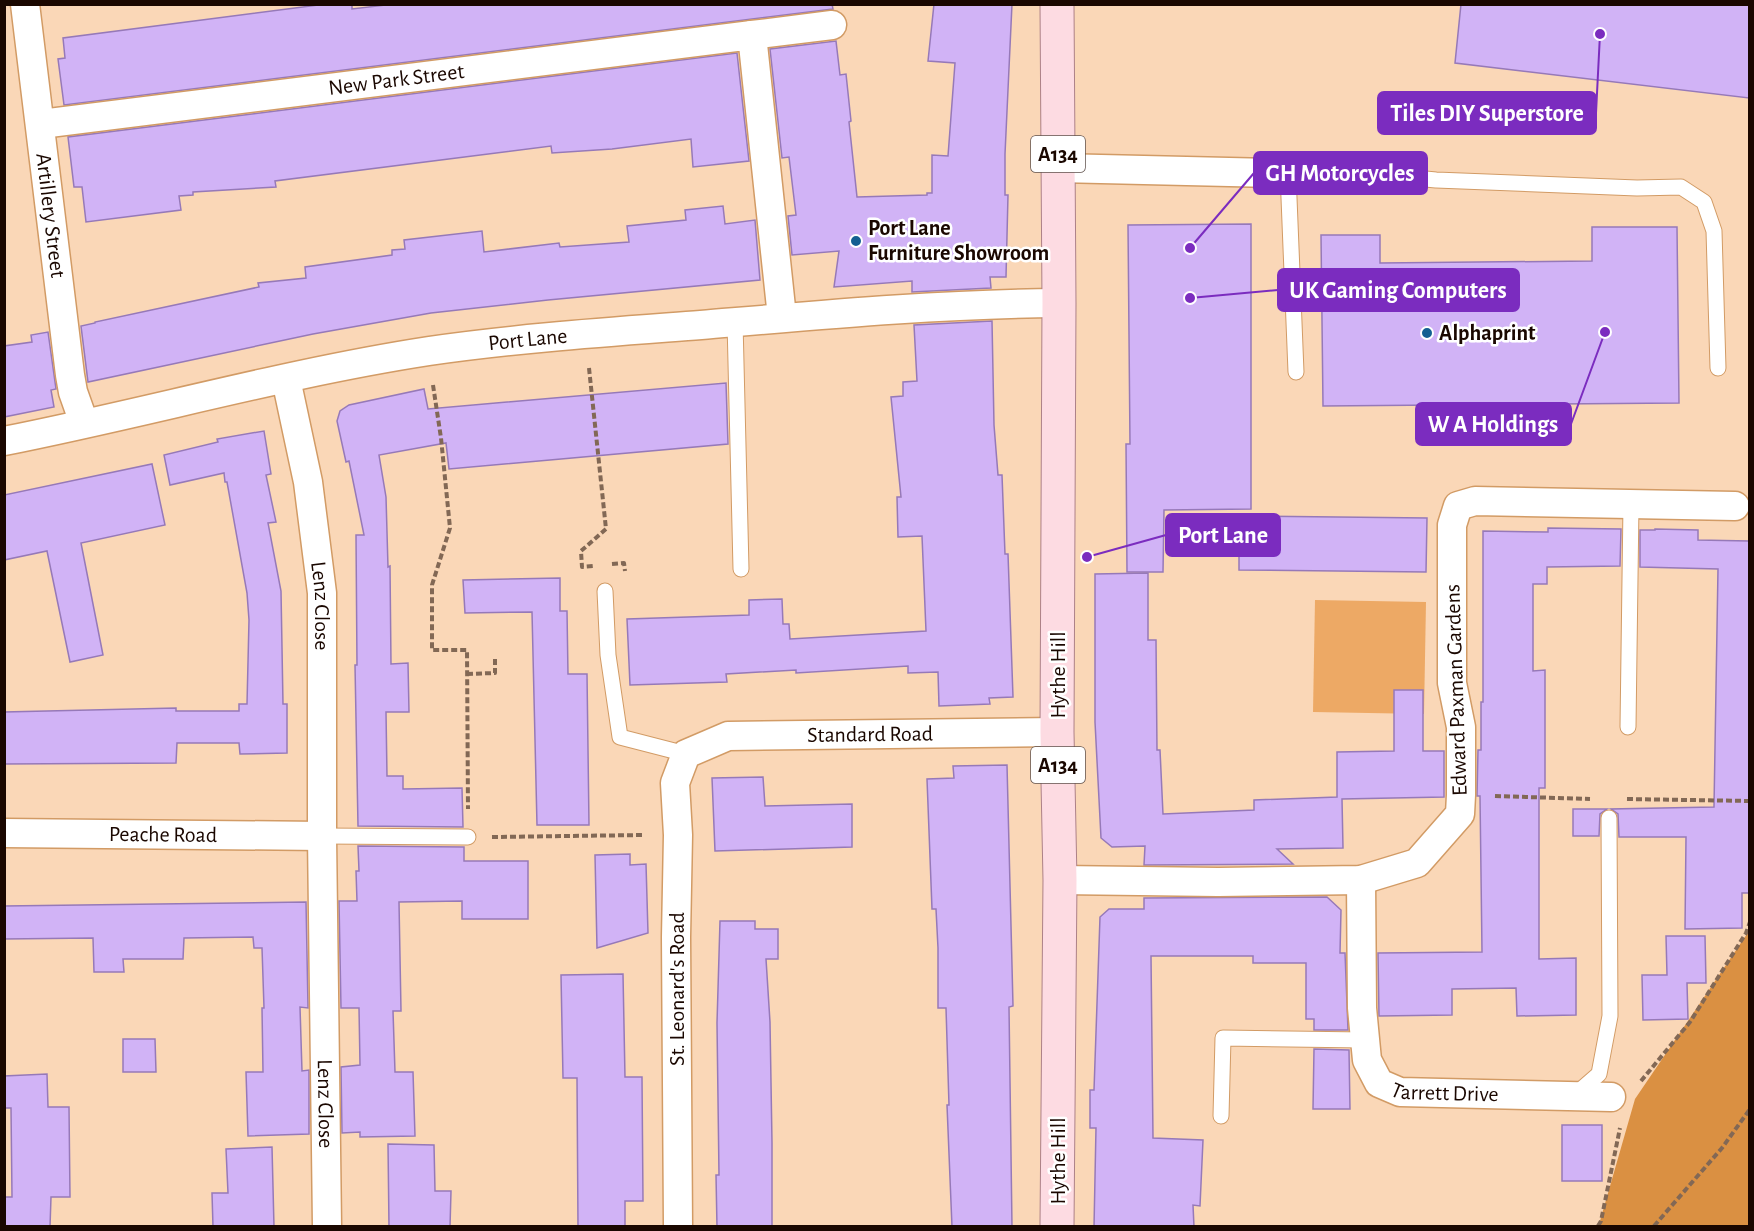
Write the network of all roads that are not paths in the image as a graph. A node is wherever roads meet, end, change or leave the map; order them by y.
1 (25, 4) edge
2 (1057, 4) edge
3 (832, 25) dead end
4 (752, 35) junction
5 (41, 124) junction
6 (1058, 168) junction
7 (1288, 174) junction
8 (1394, 176) joint
9 (1059, 303) junction
10 (782, 317) junction
11 (735, 322) junction
12 (1718, 368) dead end
13 (1296, 372) dead end
14 (286, 380) junction
15 (84, 423) junction
16 (4, 441) edge
17 (1631, 504) junction
18 (1735, 506) dead end
19 (741, 569) dead end
20 (605, 591) dead end
21 (1628, 727) dead end
22 (1057, 732) junction
23 (686, 754) junction
24 (1609, 818) dead end
25 (4, 834) edge
26 (322, 836) junction
27 (468, 837) road end
28 (1060, 880) junction
29 (1361, 880) junction
30 (1365, 1040) junction
31 (1574, 1096) junction
32 (1616, 1109) road end
33 (1221, 1116) dead end
34 (327, 1227) edge
35 (678, 1227) edge
36 (1058, 1227) edge

1 - 5 street, Artillery Street
2 - 6 main road, A134
3 - 4 street, New Park Street
4 - 5 street, New Park Street
4 - 10 street
5 - 15 street, Artillery Street
6 - 7 street
6 - 9 main road, A134
7 - 8 street
7 - 13 lane
8 - 12 lane
9 - 10 street, Port Lane
9 - 22 main road, Hythe Hill / A134
10 - 11 street, Port Lane
11 - 14 street, Port Lane
11 - 19 lane
14 - 15 street, Port Lane
14 - 26 street, Lenz Close
15 - 16 street, Port Lane
17 - 18 street, Edward Paxman Gardens
17 - 21 lane
17 - 29 street, Edward Paxman Gardens
20 - 23 lane
22 - 23 street, Standard Road
22 - 28 main road, Hythe Hill / A134
23 - 35 street, St. Leonard's Road
24 - 31 lane
25 - 26 street, Peache Road
26 - 27 lane
26 - 34 street, Lenz Close
28 - 29 street, Edward Paxman Gardens
28 - 36 main road, Hythe Hill / A134
29 - 30 street, Tarrett Drive
30 - 31 street, Tarrett Drive
30 - 33 lane
31 - 32 street, Tarrett Drive

